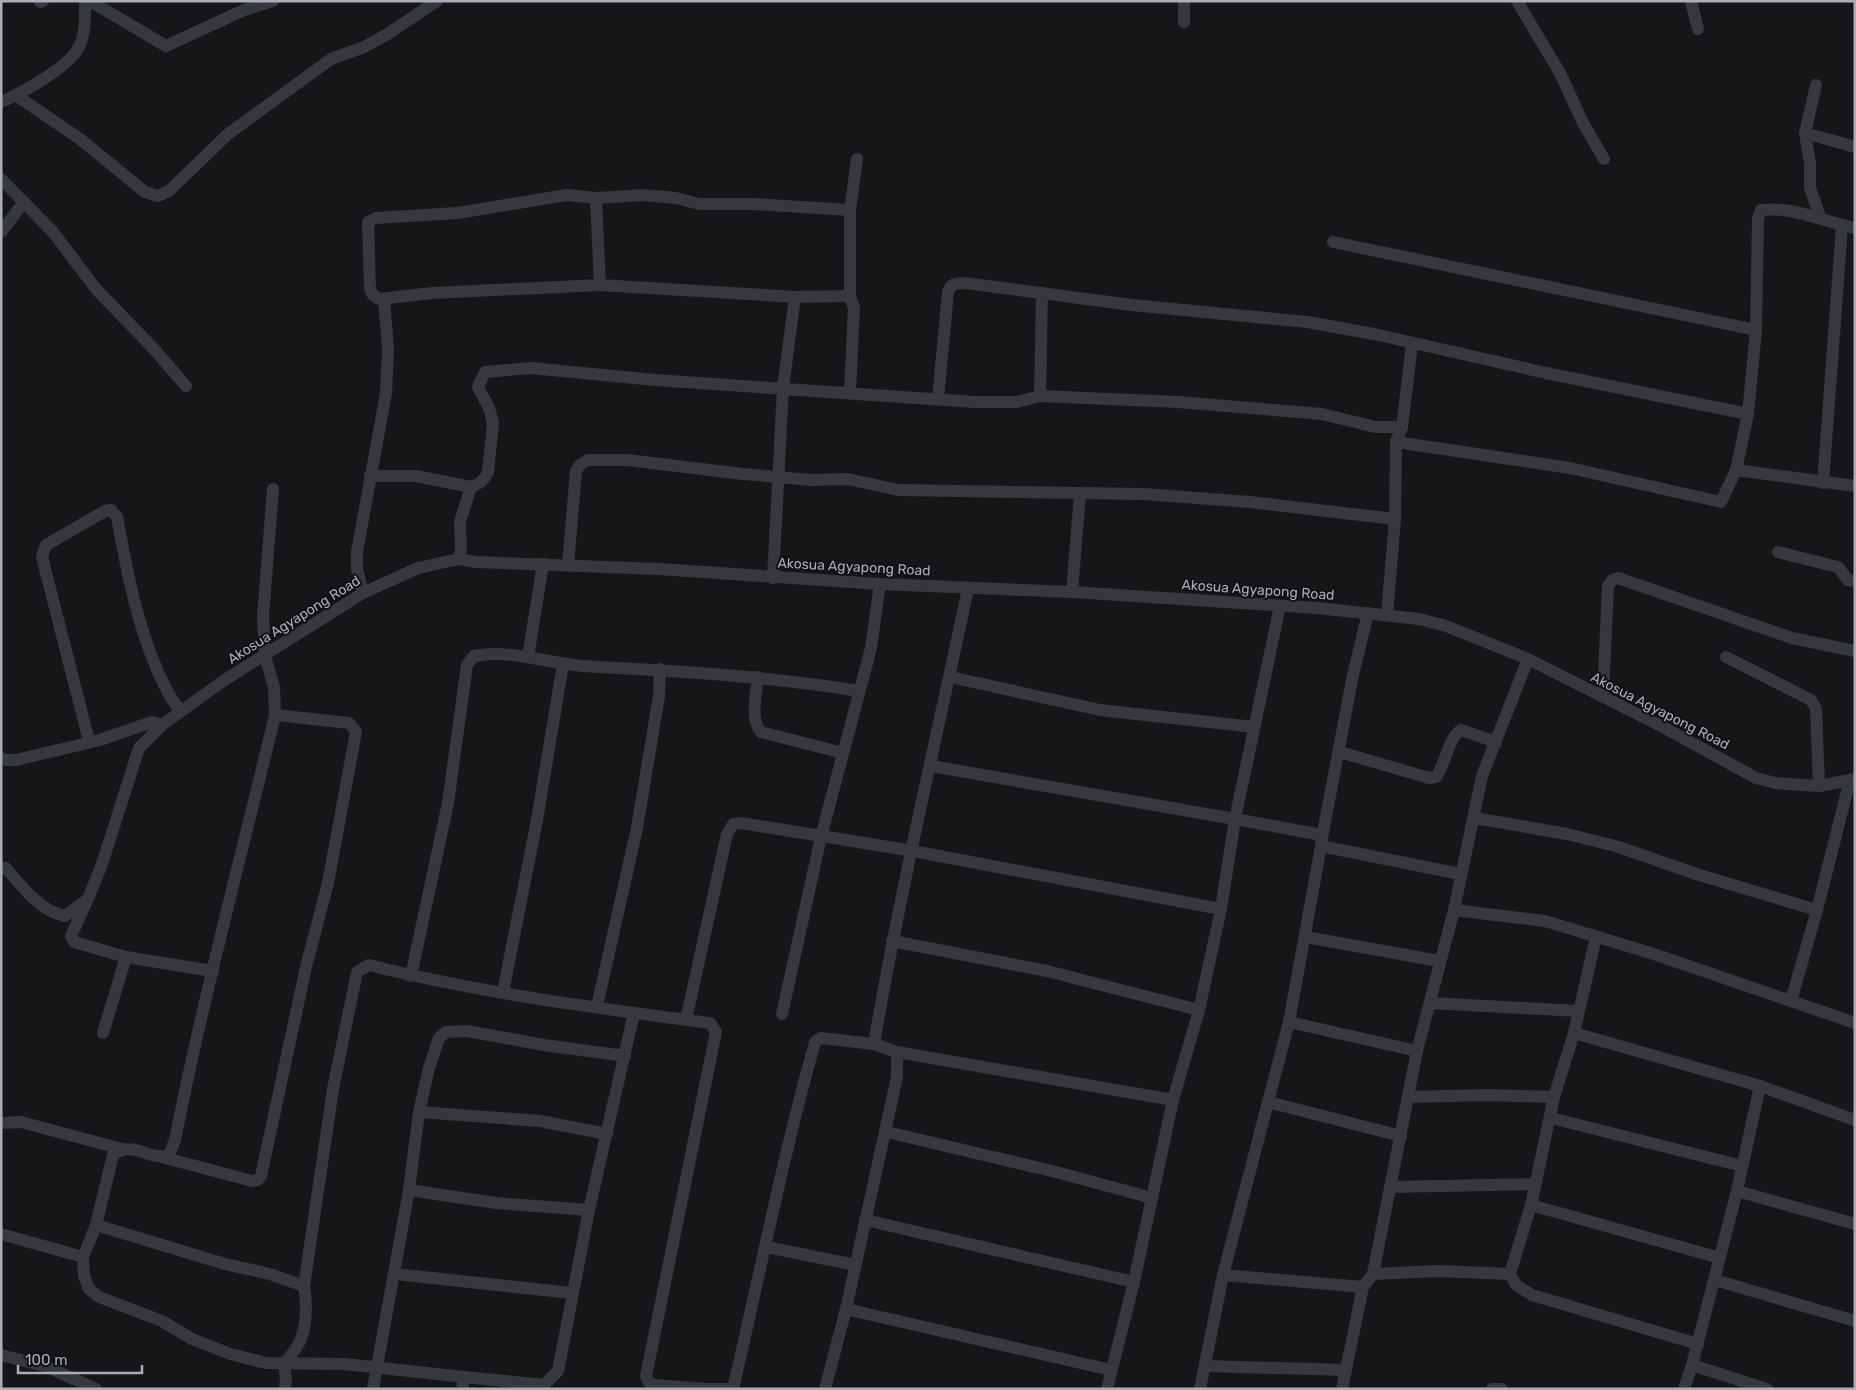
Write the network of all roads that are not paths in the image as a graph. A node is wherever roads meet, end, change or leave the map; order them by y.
1 (85, 1) edge
2 (90, 1) edge
3 (273, 1) edge
4 (437, 1) edge
5 (1184, 1) edge
6 (1518, 1) edge
7 (1691, 1) edge
8 (1184, 22) dead end
9 (1698, 29) dead end
10 (1816, 85) dead end
11 (17, 96) junction
12 (1, 102) edge
13 (1805, 133) junction
14 (1855, 148) edge
15 (857, 159) dead end
16 (1604, 159) dead end
17 (1, 179) edge
18 (596, 198) junction
19 (24, 202) junction
20 (850, 210) junction
21 (1820, 217) junction
22 (1842, 226) junction
23 (1855, 228) edge
24 (1, 232) edge
25 (1333, 242) dead end
26 (600, 285) junction
27 (1042, 293) junction
28 (850, 296) junction
29 (795, 297) junction
30 (384, 299) junction
31 (1756, 330) junction
32 (1412, 344) junction
33 (186, 386) dead end
34 (783, 388) junction
35 (850, 392) junction
36 (1040, 396) junction
37 (938, 399) junction
38 (1748, 414) junction
39 (1402, 427) junction
40 (1396, 442) junction
41 (1736, 470) junction
42 (370, 476) junction
43 (777, 476) junction
44 (1823, 483) junction
45 (1855, 486) edge
46 (471, 487) junction
47 (273, 489) dead end
48 (1080, 494) junction
49 (1395, 519) junction
50 (1778, 552) dead end
51 (459, 559) junction
52 (543, 564) junction
53 (568, 565) junction
54 (774, 578) junction
55 (1855, 582) edge
56 (880, 584) junction
57 (968, 588) junction
58 (363, 592) junction
59 (1072, 592) junction
60 (1280, 606) junction
61 (1368, 613) junction
62 (1387, 614) junction
63 (1855, 651) edge
64 (265, 656) junction
65 (528, 657) junction
66 (1726, 657) dead end
67 (1528, 660) junction
68 (564, 664) junction
69 (660, 669) junction
70 (758, 677) junction
71 (950, 677) junction
72 (859, 691) junction
73 (1603, 697) junction
74 (181, 711) junction
75 (275, 716) junction
76 (162, 725) junction
77 (1254, 727) junction
78 (89, 741) junction
79 (1496, 742) junction
80 (1340, 752) junction
81 (843, 753) junction
82 (1, 758) edge
83 (930, 766) junction
84 (1852, 780) edge
85 (1819, 786) junction
86 (1474, 818) junction
87 (1235, 819) junction
88 (821, 837) junction
89 (1321, 840) junction
90 (913, 851) junction
91 (1, 868) edge
92 (1460, 874) junction
93 (88, 899) junction
94 (1222, 909) junction
95 (1454, 910) junction
96 (1817, 910) junction
97 (1306, 936) junction
98 (1596, 937) junction
99 (892, 941) junction
100 (126, 957) junction
101 (1439, 961) junction
102 (213, 971) junction
103 (411, 976) junction
104 (503, 992) junction
105 (1791, 1001) junction
106 (1431, 1003) junction
107 (597, 1006) junction
108 (1199, 1010) junction
109 (1578, 1011) junction
110 (634, 1012) junction
111 (782, 1014) dead end
112 (686, 1020) junction
113 (1289, 1022) junction
114 (1855, 1023) edge
115 (103, 1033) dead end
116 (1574, 1033) junction
117 (874, 1044) junction
118 (1417, 1051) junction
119 (898, 1052) junction
120 (625, 1056) junction
121 (1760, 1086) junction
122 (1408, 1097) junction
123 (1554, 1097) junction
124 (1173, 1100) junction
125 (1268, 1102) junction
126 (419, 1112) junction
127 (1551, 1118) junction
128 (1855, 1120) edge
129 (1, 1124) edge
130 (886, 1132) junction
131 (607, 1134) junction
132 (1401, 1136) junction
133 (122, 1149) junction
134 (162, 1157) junction
135 (1742, 1166) junction
136 (1535, 1184) junction
137 (1390, 1187) junction
138 (409, 1190) junction
139 (1737, 1191) junction
140 (1152, 1198) junction
141 (1531, 1205) junction
142 (589, 1210) junction
143 (865, 1220) junction
144 (1855, 1224) edge
145 (96, 1225) junction
146 (1, 1234) edge
147 (767, 1247) junction
148 (83, 1257) junction
149 (1720, 1258) junction
150 (855, 1265) junction
151 (395, 1274) junction
152 (1373, 1274) junction
153 (1510, 1274) junction
154 (1223, 1275) junction
155 (1715, 1280) junction
156 (1134, 1282) junction
157 (304, 1286) junction
158 (1363, 1287) junction
159 (572, 1294) junction
160 (846, 1309) junction
161 (1855, 1320) edge
162 (1698, 1344) junction
163 (1, 1355) edge
164 (284, 1364) junction
165 (1692, 1365) junction
166 (1206, 1366) junction
167 (377, 1369) junction
168 (1112, 1370) junction
169 (1346, 1370) junction
170 (463, 1383) edge
171 (96, 1389) edge
172 (284, 1389) edge
173 (373, 1389) edge
174 (707, 1389) edge
175 (733, 1389) edge
176 (825, 1389) edge
177 (1107, 1389) edge
178 (1200, 1389) edge
179 (1342, 1389) edge
180 (1492, 1389) edge
181 (1502, 1389) edge
182 (1684, 1389) edge
183 (1768, 1389) edge

1 - 11 street
2 - 3 street
4 - 11 street
5 - 8 street
6 - 16 street
7 - 9 street
10 - 13 street
11 - 12 street
13 - 14 street
13 - 21 street
15 - 20 street
17 - 19 street
18 - 20 street
18 - 26 street
18 - 30 street
19 - 24 street
19 - 33 street
20 - 28 street
21 - 22 street
21 - 31 street
22 - 23 street
22 - 44 street
25 - 31 street
26 - 29 street
26 - 30 street
27 - 32 street
27 - 36 street
27 - 37 street
28 - 29 street
28 - 35 street
29 - 34 street
30 - 42 street
31 - 38 street
32 - 38 street
32 - 39 street
34 - 35 street
34 - 43 street
34 - 46 street
35 - 37 street
36 - 37 street
36 - 39 street
38 - 41 street
39 - 40 street
40 - 41 street
40 - 49 street
41 - 44 street
42 - 46 street
42 - 58 street
43 - 48 street
43 - 53 street
43 - 54 street
44 - 45 street
46 - 51 street
47 - 64 street
48 - 49 street
48 - 59 street
49 - 62 street
50 - 55 street
51 - 52 street, Akosua Agyapong Road
51 - 58 street, Akosua Agyapong Road
52 - 53 street, Akosua Agyapong Road
52 - 65 street
53 - 54 street, Akosua Agyapong Road
54 - 56 street, Akosua Agyapong Road
56 - 57 street, Akosua Agyapong Road
56 - 72 street
57 - 59 street, Akosua Agyapong Road
57 - 71 street
58 - 64 street, Akosua Agyapong Road
59 - 60 street, Akosua Agyapong Road
60 - 61 street, Akosua Agyapong Road
60 - 77 street
61 - 62 street, Akosua Agyapong Road
61 - 80 street
62 - 67 street, Akosua Agyapong Road
63 - 73 street
64 - 74 street, Akosua Agyapong Road
64 - 75 street
65 - 68 street
65 - 103 street
66 - 85 street
67 - 73 street, Akosua Agyapong Road
67 - 79 street
68 - 69 street
68 - 104 street
69 - 70 street
69 - 107 street
70 - 72 street
70 - 81 street
71 - 77 street
71 - 83 street
72 - 81 street
73 - 85 street, Akosua Agyapong Road
74 - 76 street, Akosua Agyapong Road
74 - 78 street
75 - 102 street
75 - 134 street
76 - 78 street
76 - 93 street, Akosua Agyapong Road
77 - 87 street
78 - 82 street
79 - 80 street
79 - 86 street
80 - 89 street
81 - 88 street
83 - 87 street
83 - 90 street
84 - 85 street, Akosua Agyapong Road
84 - 96 street
86 - 92 street
86 - 96 street
87 - 89 street
87 - 94 street
88 - 90 street
88 - 111 street
88 - 112 street
89 - 92 street
89 - 97 street
90 - 94 street
90 - 99 street
91 - 93 street
92 - 95 street
93 - 100 street, Akosua Agyapong Road
94 - 108 street
95 - 98 street
95 - 101 street
96 - 105 street
97 - 101 street
97 - 113 street
98 - 105 street
98 - 109 street
99 - 108 street
99 - 117 street
100 - 102 street
100 - 115 street
101 - 106 street
102 - 134 street
103 - 104 street
103 - 157 street
104 - 107 street
105 - 114 street
106 - 109 street
106 - 118 street
107 - 110 street
108 - 124 street
109 - 116 street
110 - 112 street
110 - 120 street
112 - 174 street
113 - 118 street
113 - 125 street
116 - 121 street
116 - 123 street
117 - 119 street
117 - 147 street
118 - 122 street
119 - 124 street
119 - 130 street
120 - 126 street
120 - 131 street
121 - 128 street
121 - 135 street
122 - 123 street
122 - 132 street
123 - 127 street
124 - 140 street
125 - 132 street
125 - 154 street
126 - 131 street
126 - 138 street
127 - 135 street
127 - 136 street
129 - 133 street
130 - 140 street
130 - 143 street
131 - 142 street
132 - 137 street
133 - 134 street
133 - 145 street
135 - 139 street
136 - 137 street
136 - 141 street
137 - 152 street
138 - 142 street
138 - 151 street
139 - 144 street
139 - 149 street
140 - 156 street
141 - 149 street
141 - 153 street
142 - 159 street
143 - 150 street
143 - 156 street
145 - 148 street
145 - 157 street
146 - 148 street
147 - 150 street
147 - 175 street
148 - 164 street
149 - 155 street
150 - 160 street
151 - 159 street
151 - 167 street
152 - 153 street
152 - 158 street
153 - 162 street
154 - 158 street
154 - 166 street
155 - 161 street
155 - 162 street
156 - 168 street
157 - 164 street
158 - 169 street
159 - 170 street
160 - 168 street
160 - 176 street
162 - 165 street
163 - 171 street
164 - 167 street
164 - 172 street
165 - 182 street
165 - 183 street
166 - 169 street
166 - 178 street
167 - 170 street
167 - 173 street
168 - 177 street
169 - 179 street
174 - 175 street
180 - 181 street

